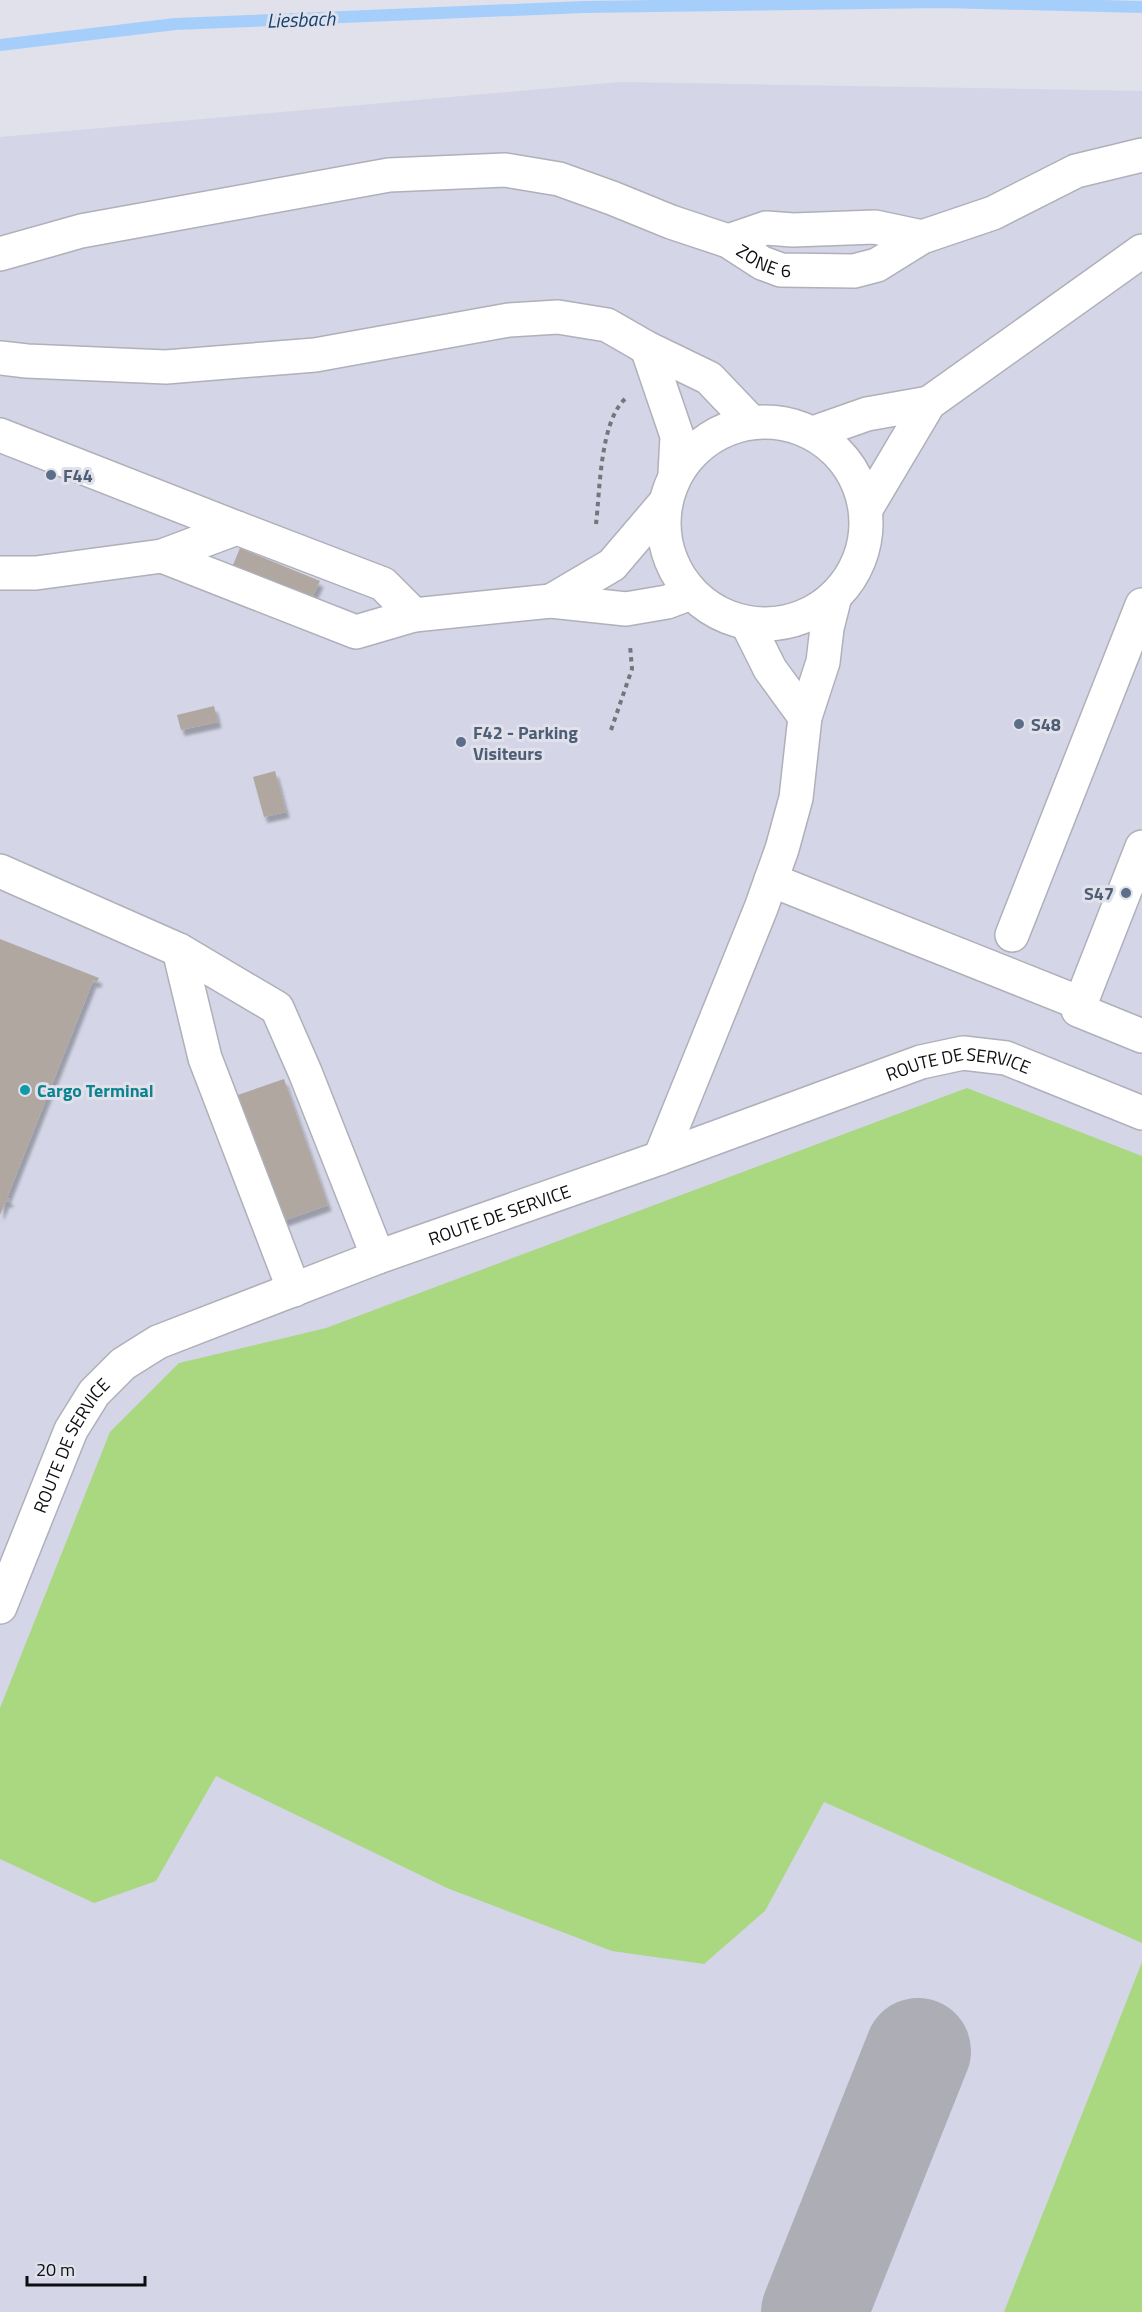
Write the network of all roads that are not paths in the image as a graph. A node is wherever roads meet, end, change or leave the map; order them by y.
1 (1142, 155) edge
2 (922, 237) junction
3 (728, 241) junction
4 (1142, 251) edge
5 (0, 254) edge
6 (647, 348) junction
7 (0, 358) edge
8 (929, 403) junction
9 (751, 422) junction
10 (813, 433) junction
11 (0, 435) edge
12 (670, 489) junction
13 (866, 509) junction
14 (237, 528) junction
15 (162, 556) junction
16 (0, 573) edge
17 (691, 593) junction
18 (835, 596) junction
19 (551, 601) junction
20 (1142, 605) edge
21 (414, 615) junction
22 (747, 622) junction
23 (805, 717) junction
24 (1142, 847) edge
25 (0, 871) edge
26 (771, 880) junction
27 (1012, 935) dead end
28 (179, 950) junction
29 (1080, 1004) junction
30 (1142, 1036) edge
31 (1142, 1113) edge
32 (660, 1158) junction
33 (378, 1257) junction
34 (294, 1290) junction
35 (0, 1607) edge

1 - 2 street, ZONE 6
2 - 3 street, ZONE 6
2 - 3 street, ZONE 6
3 - 5 street
4 - 8 street
6 - 7 street
6 - 9 street
6 - 12 street
8 - 10 street
8 - 13 street
9 - 10 street
9 - 12 street
10 - 13 street
11 - 14 street
12 - 17 street
12 - 19 street
13 - 18 street
14 - 15 street
14 - 21 street
15 - 16 street
15 - 21 street
17 - 19 street
17 - 22 street
18 - 22 street
18 - 23 street
19 - 21 street
20 - 27 street
22 - 23 street
23 - 26 street
24 - 29 street
25 - 28 street
26 - 29 street
26 - 32 street
28 - 33 street
28 - 34 street
29 - 30 street
31 - 32 street, ROUTE DE SERVICE
32 - 33 street, ROUTE DE SERVICE
33 - 34 street, ROUTE DE SERVICE
34 - 35 street, ROUTE DE SERVICE

